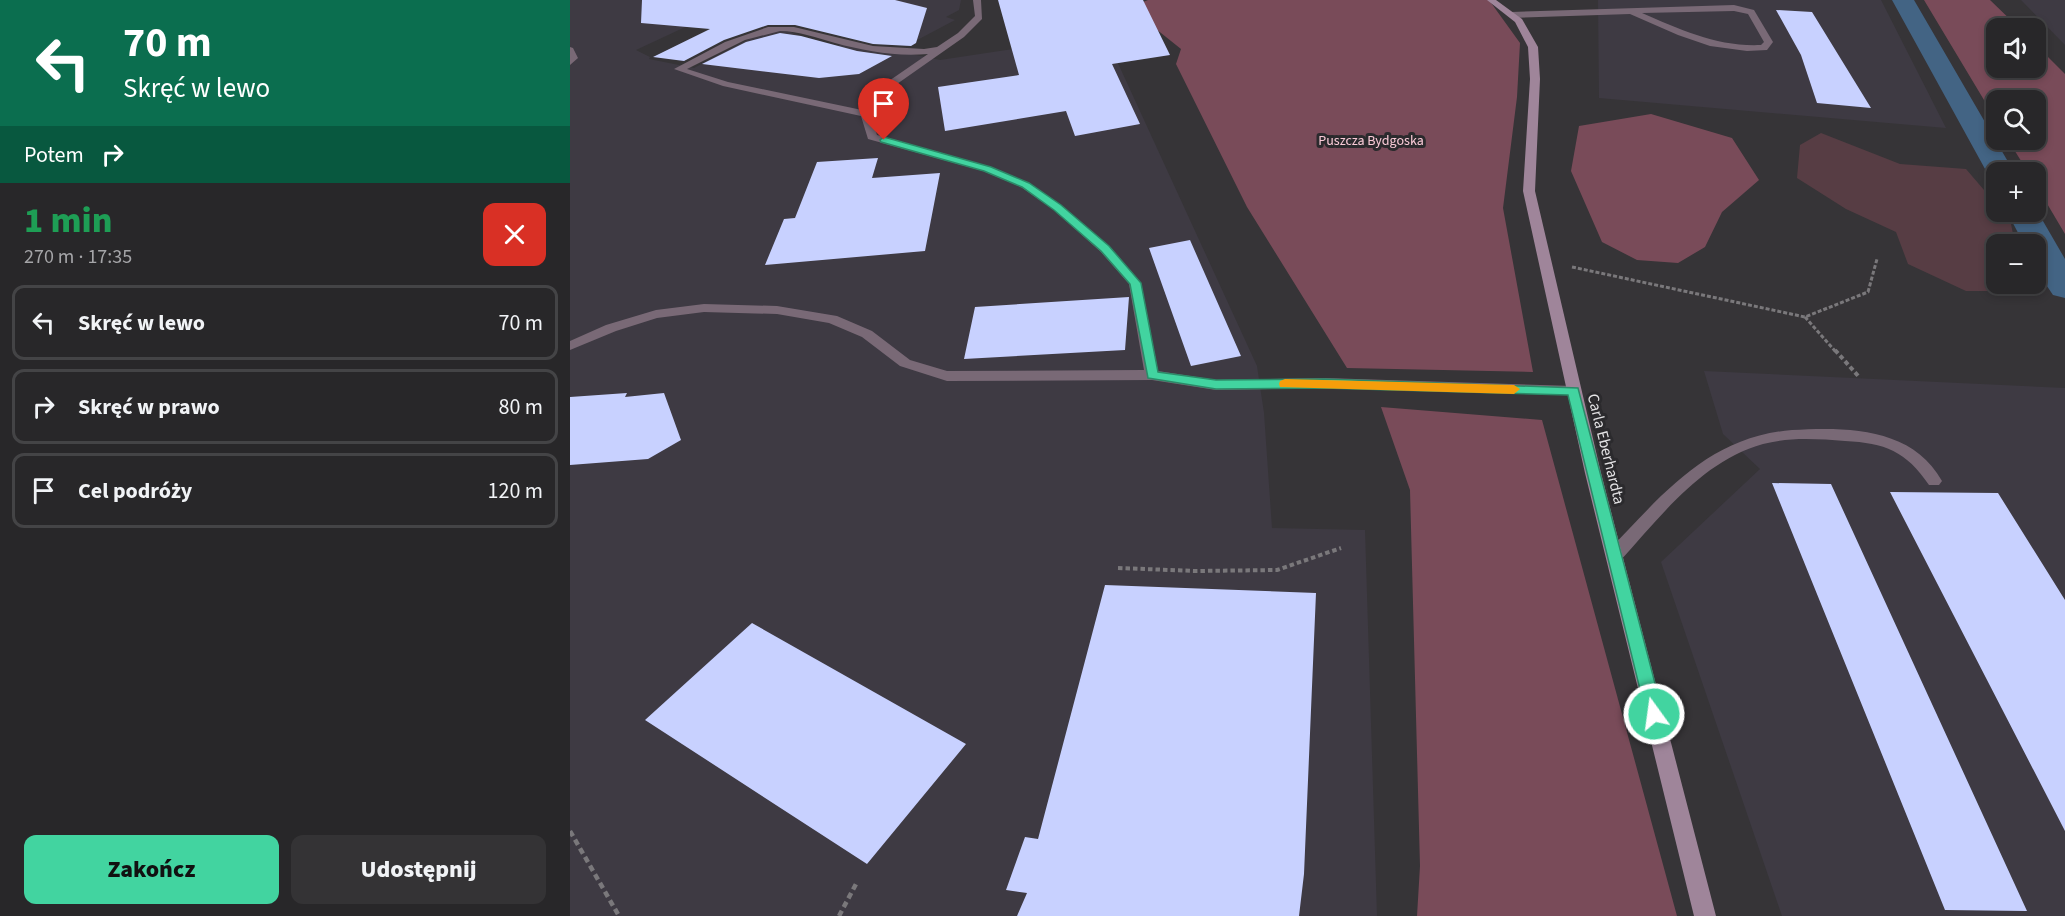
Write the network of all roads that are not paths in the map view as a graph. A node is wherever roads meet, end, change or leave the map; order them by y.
1 (977, 0) edge
2 (1491, 0) edge
3 (1634, 13) junction
4 (1511, 15) junction
5 (941, 49) junction
6 (570, 50) edge
7 (570, 62) edge
8 (865, 114) junction
9 (570, 346) edge
10 (1152, 375) junction
11 (1573, 391) junction
12 (1935, 481) dead end
13 (1614, 556) junction
14 (1705, 916) edge

1 - 5 lane
2 - 4 street, Carla Eberhardta
3 - 3 lane
3 - 4 lane
4 - 11 street, Carla Eberhardta
5 - 8 lane
5 - 8 lane
6 - 7 lane
8 - 10 lane
9 - 10 lane
10 - 11 lane
11 - 13 street, Carla Eberhardta
12 - 13 lane
13 - 14 street, Carla Eberhardta

